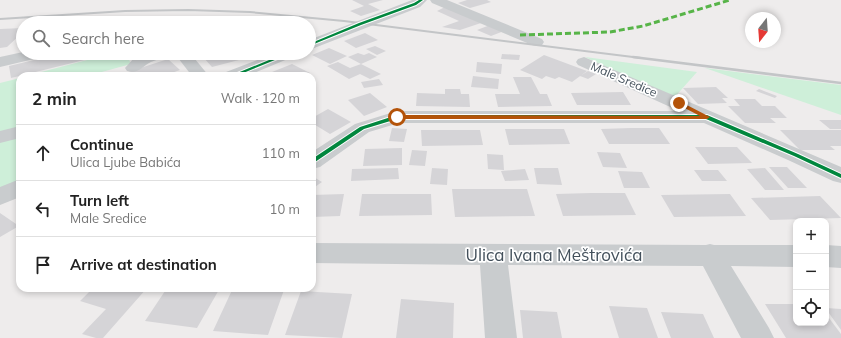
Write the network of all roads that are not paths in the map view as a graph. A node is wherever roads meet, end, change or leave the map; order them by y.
1 (421, 0) edge
2 (436, 0) edge
3 (537, 42) dead end
4 (316, 43) edge
5 (16, 59) edge
6 (142, 60) edge
7 (188, 60) edge
8 (272, 60) edge
9 (0, 62) edge
10 (584, 62) dead end
11 (132, 68) dead end
12 (198, 72) edge
13 (242, 72) edge
14 (707, 117) junction
15 (16, 133) edge
16 (0, 138) edge
17 (316, 159) edge
18 (841, 176) edge
19 (16, 189) edge
20 (0, 197) edge
21 (316, 253) edge
22 (493, 254) junction
23 (710, 254) junction
24 (793, 256) edge
25 (829, 256) edge
26 (841, 256) edge
27 (501, 338) edge
28 (758, 338) edge

1 - 4 street
2 - 3 street
5 - 9 street
6 - 11 street
7 - 12 street
8 - 13 street
10 - 14 street, Male Sredice
14 - 17 street
14 - 18 street, Male Sredice
15 - 16 street
19 - 20 street
21 - 22 street, Ulica Ivana Meštrovića
22 - 23 street, Ulica Ivana Meštrovića
22 - 27 street
23 - 24 street, Ulica Ivana Meštrovića
23 - 28 street
25 - 26 street

